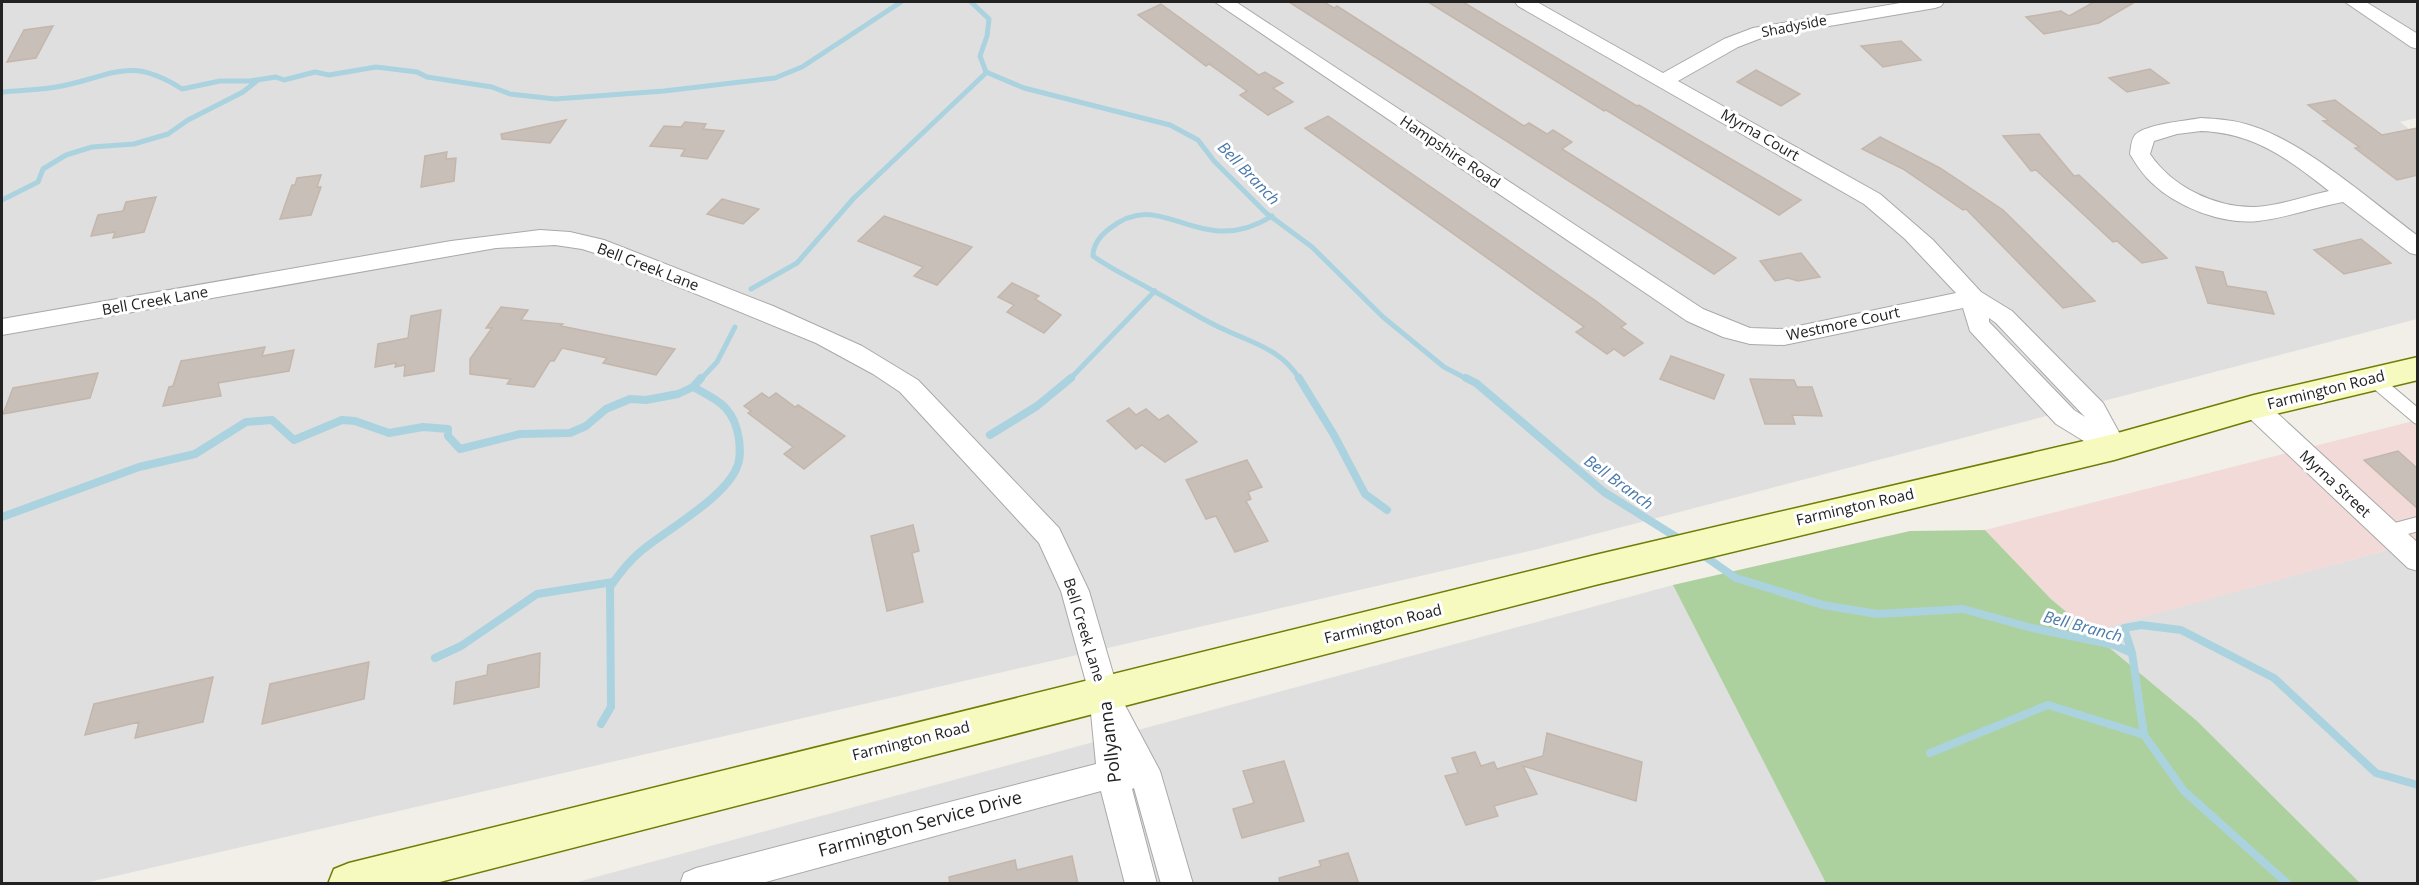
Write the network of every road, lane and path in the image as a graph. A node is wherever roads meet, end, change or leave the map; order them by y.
1 (1224, 2) edge
2 (1524, 2) edge
3 (1935, 2) edge
4 (2354, 2) edge
5 (2418, 43) edge
6 (1663, 81) junction
7 (2347, 194) junction
8 (2418, 248) edge
9 (1652, 286) joint
10 (1973, 298) junction
11 (2, 327) edge
12 (2418, 368) edge
13 (2372, 378) junction
14 (2254, 407) junction
15 (2418, 417) edge
16 (2114, 447) junction
17 (2418, 524) edge
18 (2387, 532) junction
19 (2418, 560) edge
20 (1104, 693) junction
21 (1144, 771) junction
22 (1112, 774) junction
23 (349, 884) edge
24 (696, 884) edge
25 (1141, 884) edge
26 (1177, 884) edge

1 - 9 street, Hampshire Road
2 - 6 street, Myrna Court
3 - 6 street, Shadyside
4 - 5 street
6 - 10 street, Myrna Court
7 - 7 street
7 - 8 street
9 - 10 street, Westmore Court
10 - 16 street, Myrna Court
11 - 20 street, Bell Creek Lane
12 - 13 main road, Farmington Road
13 - 14 main road, Farmington Road
13 - 15 lane
14 - 16 main road, Farmington Road
14 - 18 street, Myrna Street
16 - 20 main road, Farmington Road
17 - 18 lane
18 - 19 street, Myrna Street
20 - 21 street, Pollyanna
20 - 22 street, Pollyanna
20 - 23 main road, Farmington Road
21 - 22 street, Farmington Service Drive
21 - 26 street, Pollyanna
22 - 24 street, Farmington Service Drive
22 - 25 street, Pollyanna

